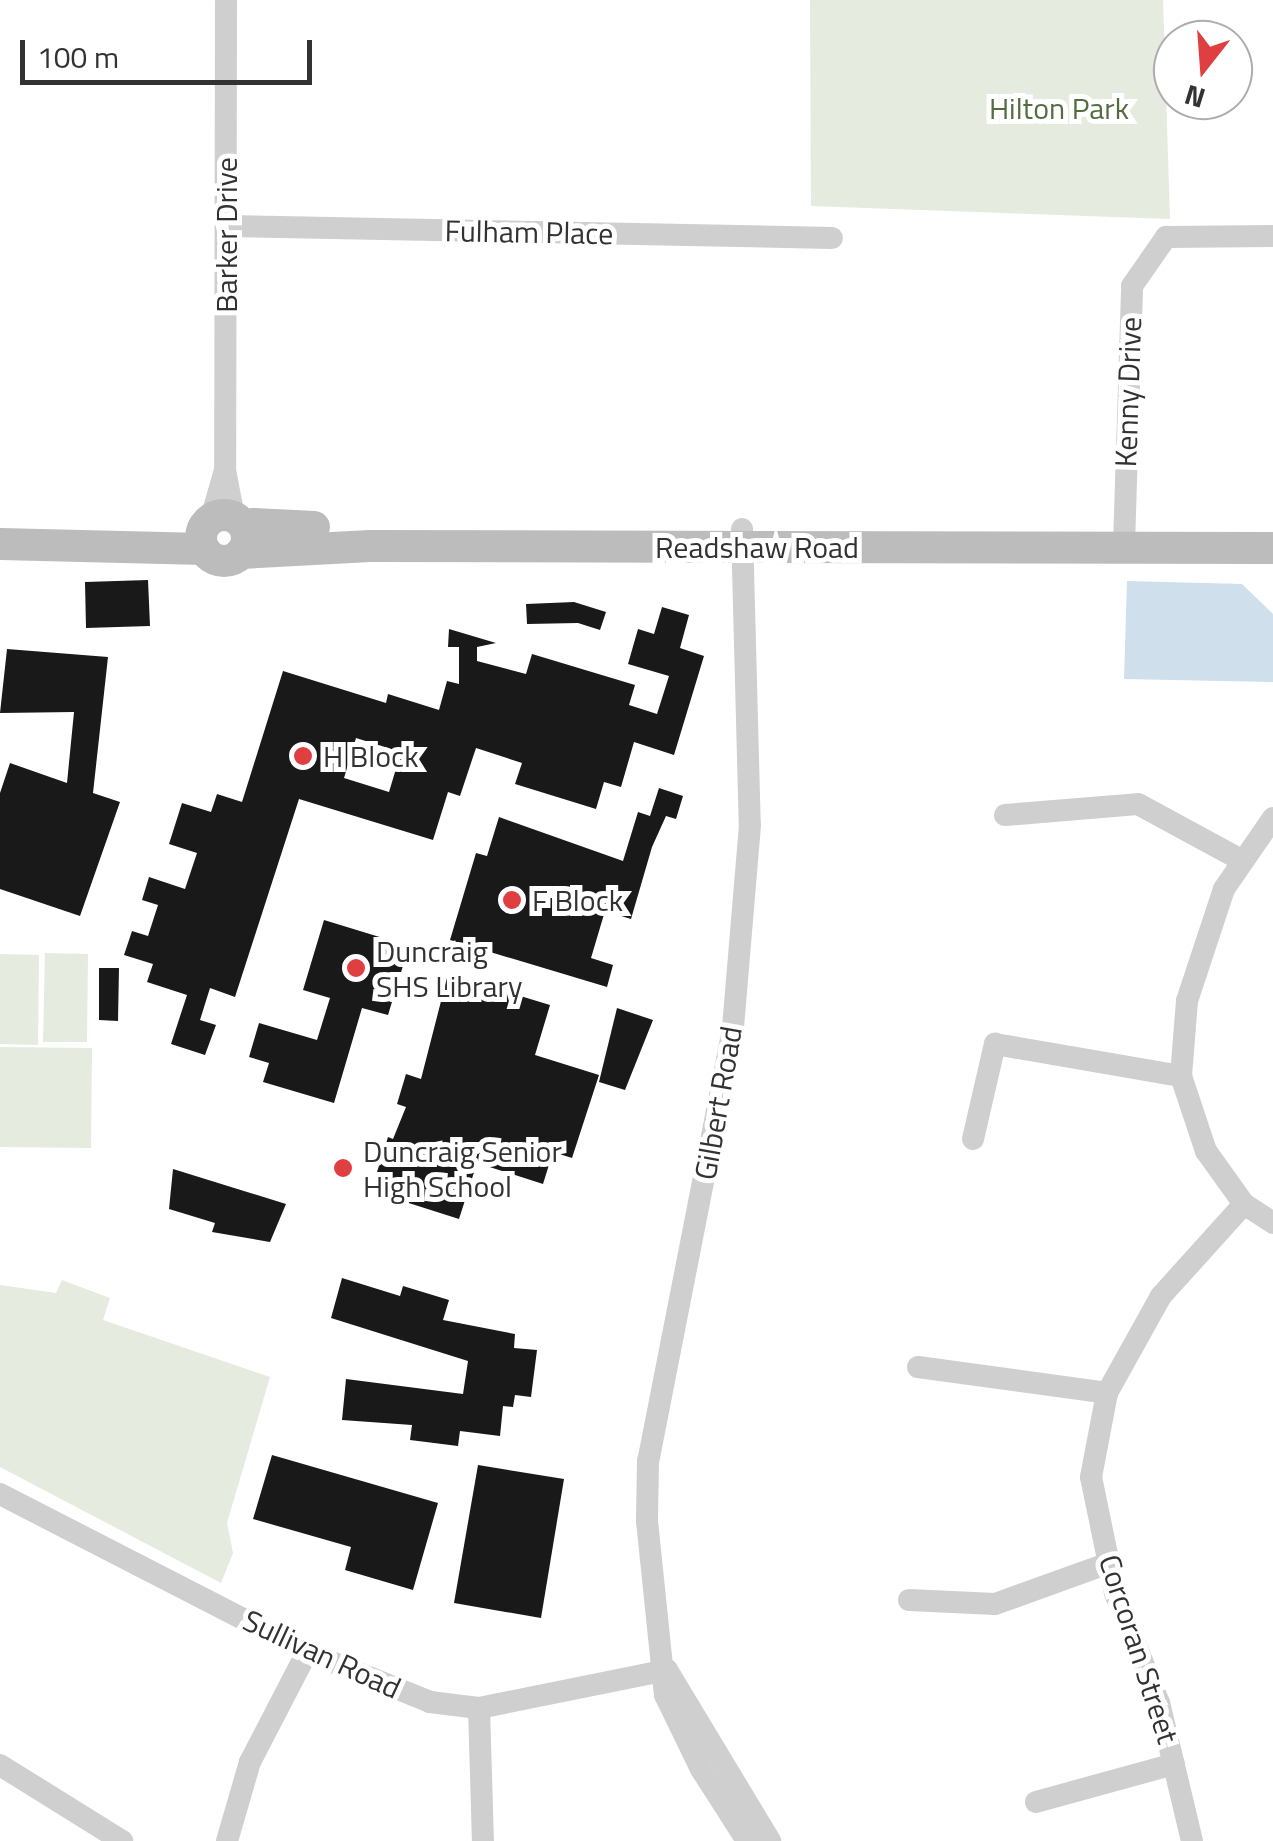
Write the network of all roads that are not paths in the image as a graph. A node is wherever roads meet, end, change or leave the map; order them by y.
1 (226, 0) edge
2 (226, 226) junction
3 (1273, 236) edge
4 (832, 238) dead end
5 (0, 523) edge
6 (1273, 531) edge
7 (223, 533) junction
8 (1124, 537) junction
9 (742, 539) junction
10 (0, 544) edge
11 (1273, 548) edge
12 (1005, 815) dead end
13 (1273, 818) edge
14 (1243, 862) junction
15 (1181, 1076) junction
16 (973, 1139) dead end
17 (1244, 1204) junction
18 (1273, 1223) edge
19 (918, 1367) dead end
20 (1107, 1393) junction
21 (0, 1494) edge
22 (1109, 1563) junction
23 (909, 1600) dead end
24 (307, 1652) junction
25 (667, 1670) junction
26 (479, 1708) junction
27 (1174, 1764) junction
28 (0, 1765) edge
29 (1036, 1802) dead end
30 (122, 1841) edge
31 (227, 1841) edge
32 (484, 1841) edge
33 (747, 1841) edge
34 (770, 1841) edge
35 (1192, 1841) edge

1 - 2 street, Barker Drive
2 - 4 street, Fulham Place
2 - 7 street, Barker Drive
3 - 8 street, Kenny Drive
5 - 7 street, Readshaw Road
6 - 8 street, Readshaw Road
7 - 9 street, Readshaw Road
7 - 10 street, Readshaw Road
8 - 9 street, Readshaw Road
8 - 11 street, Readshaw Road
9 - 25 street, Gilbert Road
12 - 14 street
13 - 14 street
14 - 15 street
15 - 16 street
15 - 17 street
17 - 18 street
17 - 20 street, Corcoran Street
19 - 20 street
20 - 22 street, Corcoran Street
21 - 24 street, Sullivan Road
22 - 23 street
22 - 27 street, Corcoran Street
24 - 26 street, Sullivan Road
24 - 31 street
25 - 26 street, Sullivan Road
25 - 33 street, Gilbert Road
25 - 34 street, Gilbert Road
26 - 32 street
27 - 29 street
27 - 35 street, Corcoran Street
28 - 30 street

